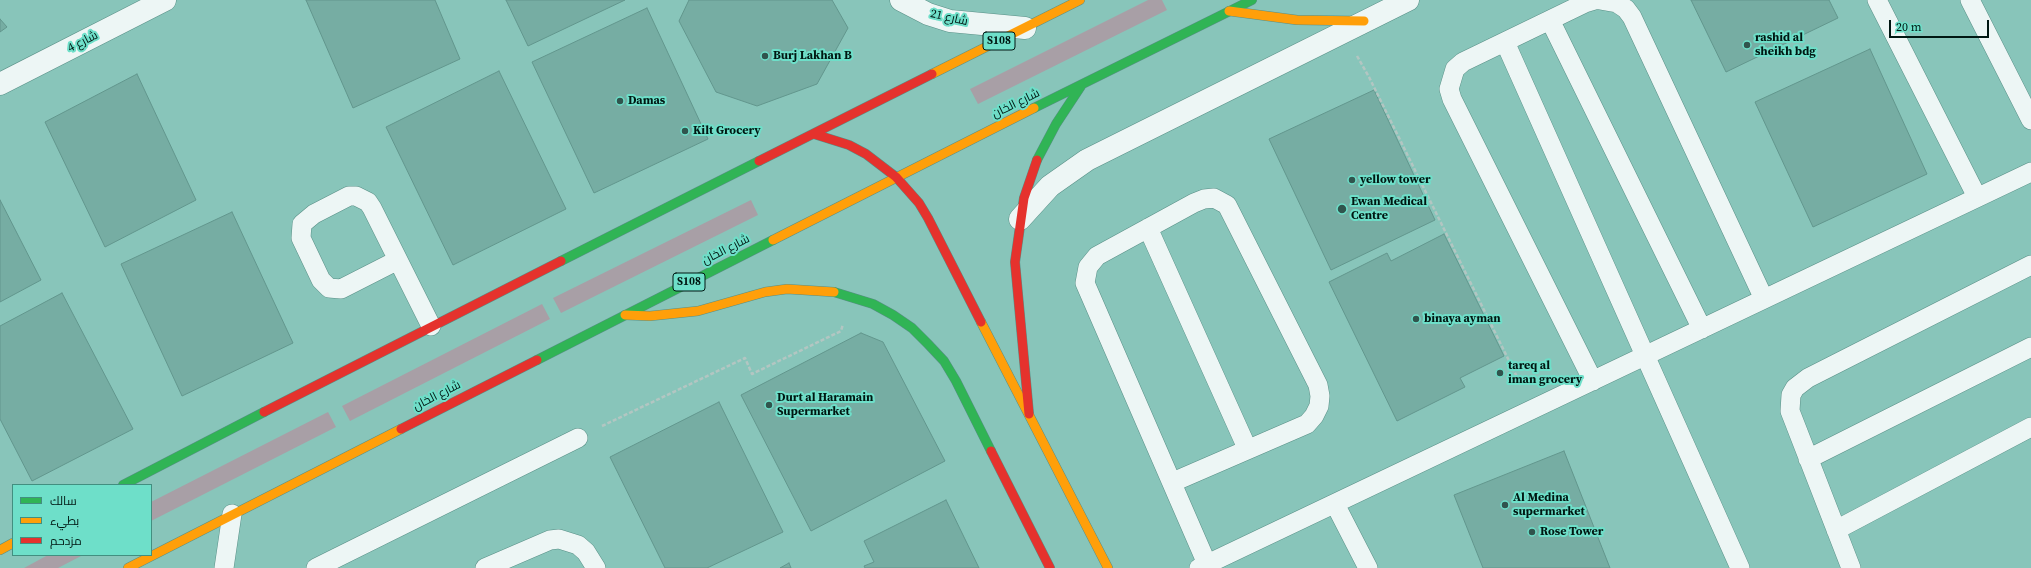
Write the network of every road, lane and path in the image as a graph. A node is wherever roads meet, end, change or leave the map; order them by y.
1 (165, 0) edge
2 (901, 0) edge
3 (1080, 0) edge
4 (1252, 0) edge
5 (1408, 0) edge
6 (1595, 0) edge
7 (1600, 0) edge
8 (1877, 0) edge
9 (1970, 0) edge
10 (1229, 11) junction
11 (1550, 20) junction
12 (1364, 21) junction
13 (1025, 28) junction
14 (1342, 32) junction
15 (1505, 42) junction
16 (0, 84) edge
17 (1080, 86) junction
18 (2031, 120) edge
19 (814, 134) junction
20 (2031, 172) edge
21 (896, 177) junction
22 (1977, 197) junction
23 (1020, 219) junction
24 (1148, 228) junction
25 (398, 260) junction
26 (2031, 265) edge
27 (851, 297) junction
28 (1764, 299) junction
29 (625, 315) junction
30 (431, 326) junction
31 (1702, 329) junction
32 (2031, 347) edge
33 (1645, 355) junction
34 (1593, 380) junction
35 (1533, 409) junction
36 (1029, 414) junction
37 (2031, 427) edge
38 (578, 438) joint
39 (1247, 448) junction
40 (1808, 459) junction
41 (1173, 482) junction
42 (125, 484) edge
43 (1335, 504) junction
44 (232, 514) junction
45 (1836, 530) junction
46 (12, 544) edge
47 (0, 550) edge
48 (151, 556) edge
49 (152, 556) edge
50 (1203, 566) edge
51 (128, 568) edge
52 (224, 568) edge
53 (316, 568) edge
54 (485, 568) edge
55 (596, 568) edge
56 (1050, 568) edge
57 (1108, 568) edge
58 (1368, 568) edge
59 (1740, 568) edge
60 (1851, 568) edge

1 - 16 street, شارع 4
2 - 13 street, شارع 21
3 - 13 main road, S108
4 - 10 main road, شارع الخان / S108
5 - 12 street
6 - 11 lane
7 - 28 lane
8 - 22 lane
9 - 18 lane
10 - 12 main road
10 - 17 main road, شارع الخان / S108
11 - 15 lane
11 - 31 lane
12 - 14 street
13 - 19 main road, S108
14 - 23 street
14 - 35 path
15 - 33 lane
15 - 34 lane
17 - 21 main road, شارع الخان / S108
17 - 23 main road
19 - 21 main road
19 - 30 main road, S108
20 - 22 lane
21 - 29 main road, شارع الخان / S108
21 - 36 main road
22 - 28 lane
23 - 36 main road
24 - 39 lane
24 - 39 lane
24 - 41 lane
25 - 25 lane
25 - 30 lane
26 - 40 lane
27 - 29 main road
27 - 38 path
27 - 56 main road
28 - 31 lane
29 - 44 main road, شارع الخان / S108
30 - 42 main road, S108
31 - 33 lane
32 - 40 lane
33 - 34 lane
33 - 59 lane
34 - 35 lane
35 - 43 lane
36 - 57 main road
37 - 45 lane
38 - 53 lane
39 - 41 lane
40 - 45 lane
41 - 50 lane
43 - 50 lane
43 - 58 lane
44 - 49 main road, شارع الخان / S108
44 - 52 lane
45 - 60 lane
46 - 47 main road
48 - 51 main road, شارع الخان / S108
54 - 55 lane

